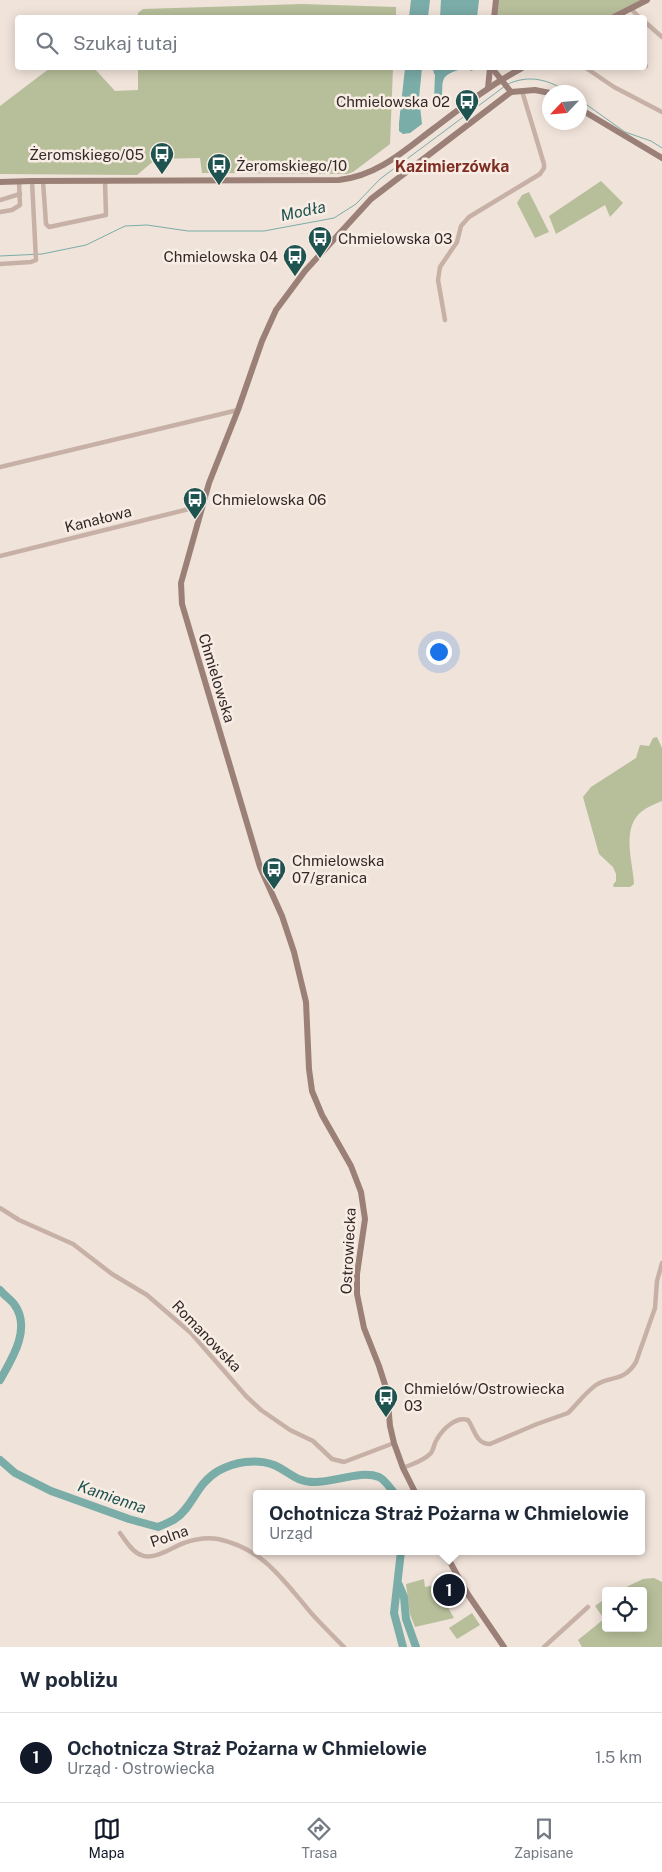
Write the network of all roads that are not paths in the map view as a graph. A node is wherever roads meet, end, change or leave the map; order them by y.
1 (496, 0) edge
2 (647, 0) edge
3 (630, 8) junction
4 (494, 15) edge
5 (617, 15) edge
6 (637, 15) edge
7 (647, 24) edge
8 (662, 37) edge
9 (491, 70) edge
10 (493, 70) edge
11 (520, 70) edge
12 (589, 70) edge
13 (505, 85) junction
14 (488, 88) junction
15 (522, 91) junction
16 (542, 91) edge
17 (662, 112) edge
18 (587, 113) edge
19 (662, 158) edge
20 (19, 181) junction
21 (32, 181) junction
22 (43, 181) junction
23 (105, 181) junction
24 (0, 182) edge
25 (20, 194) junction
26 (0, 200) edge
27 (0, 212) edge
28 (0, 264) edge
29 (445, 320) dead end
30 (238, 410) junction
31 (0, 467) edge
32 (202, 506) junction
33 (0, 556) edge
34 (294, 952) joint
35 (0, 1208) edge
36 (662, 1263) edge
37 (394, 1443) junction
38 (403, 1468) junction
39 (414, 1490) edge
40 (120, 1533) dead end
41 (253, 1552) edge
42 (257, 1555) edge
43 (446, 1555) edge
44 (588, 1607) dead end
45 (344, 1647) edge
46 (504, 1647) edge
47 (544, 1647) edge

1 - 4 street
2 - 3 street
3 - 5 street
3 - 6 street
7 - 8 street
9 - 14 street
10 - 13 street
11 - 13 street
12 - 17 street
13 - 14 street
13 - 15 street
13 - 30 street, Chmielowska
14 - 23 street
15 - 16 street
15 - 29 street
18 - 19 street
20 - 21 street
20 - 24 street
20 - 25 street
21 - 22 street
21 - 28 street
22 - 23 street
22 - 23 street
25 - 26 street
25 - 27 street
30 - 31 street
30 - 32 street, Chmielowska
32 - 33 street, Kanałowa
32 - 34 street, Chmielowska
34 - 37 street, Ostrowiecka
35 - 37 street, Romanowska
36 - 38 street
37 - 38 street, Ostrowiecka
38 - 39 street, Ostrowiecka
40 - 41 street, Polna
42 - 45 street, Polna
43 - 46 street
44 - 47 street

